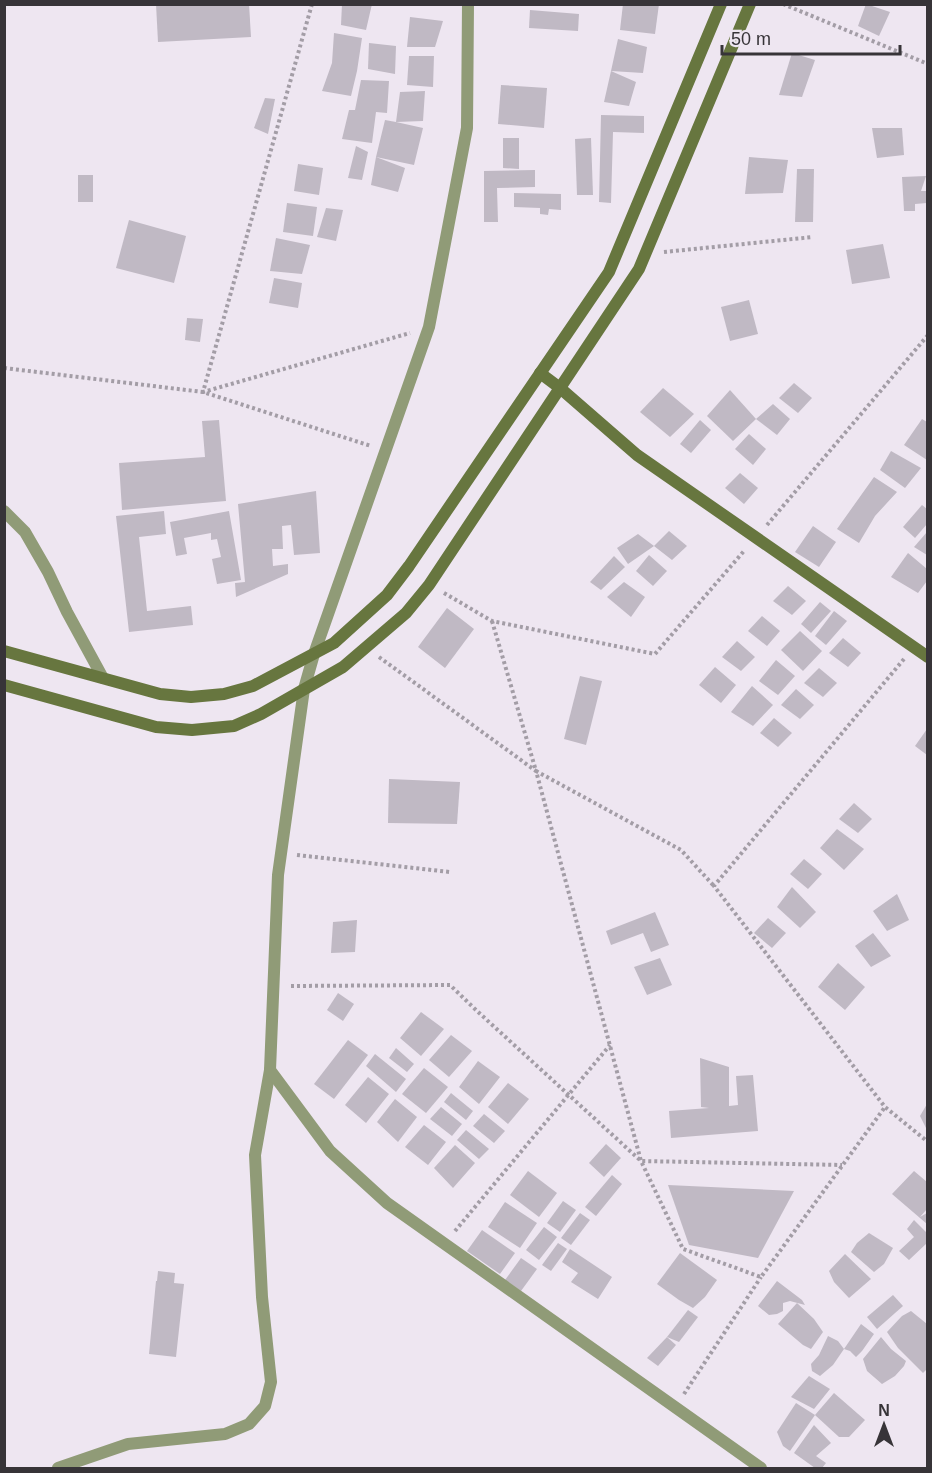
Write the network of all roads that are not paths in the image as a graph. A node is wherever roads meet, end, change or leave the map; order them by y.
1 (468, 4) edge
2 (721, 4) edge
3 (750, 4) edge
4 (540, 373) junction
5 (560, 388) junction
6 (4, 511) edge
7 (4, 651) edge
8 (314, 654) junction
9 (927, 657) edge
10 (103, 678) junction
11 (4, 686) edge
12 (304, 689) junction
13 (270, 1070) junction
14 (58, 1468) edge
15 (761, 1468) edge

1 - 8 street
2 - 4 main road
3 - 5 main road
4 - 5 main road
4 - 8 main road
5 - 9 main road
5 - 12 main road
6 - 10 street
7 - 10 main road
8 - 10 main road
8 - 12 street
11 - 12 main road
12 - 13 street
13 - 14 street
13 - 15 street

